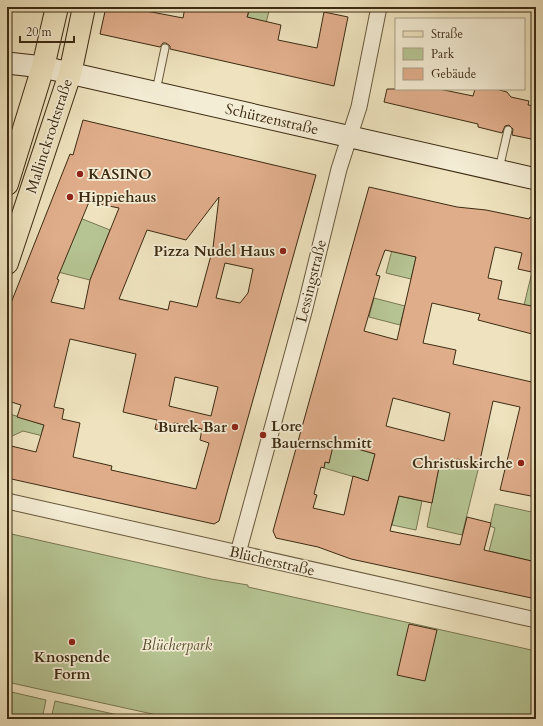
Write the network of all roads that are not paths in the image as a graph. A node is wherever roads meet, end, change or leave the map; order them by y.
1 (57, 7) edge
2 (84, 7) edge
3 (379, 7) edge
4 (165, 48) dead end
5 (7, 63) edge
6 (43, 67) junction
7 (70, 74) junction
8 (156, 93) junction
9 (508, 130) dead end
10 (350, 137) junction
11 (498, 171) junction
12 (536, 180) edge
13 (7, 184) edge
14 (7, 263) edge
15 (7, 501) edge
16 (238, 553) junction
17 (536, 620) edge

1 - 6 main road, Mallinckrodtstraße
2 - 7 main road, Mallinckrodtstraße
3 - 10 street, Lessingstraße
4 - 8 lane
5 - 6 street, Schützenstraße
6 - 7 street, Schützenstraße
6 - 13 main road, Mallinckrodtstraße
7 - 8 street, Schützenstraße
7 - 14 main road, Mallinckrodtstraße
8 - 10 street, Schützenstraße
9 - 11 lane
10 - 11 street, Schützenstraße
10 - 16 street, Lessingstraße
11 - 12 street, Schützenstraße
15 - 16 street, Blücherstraße
16 - 17 street, Blücherstraße

